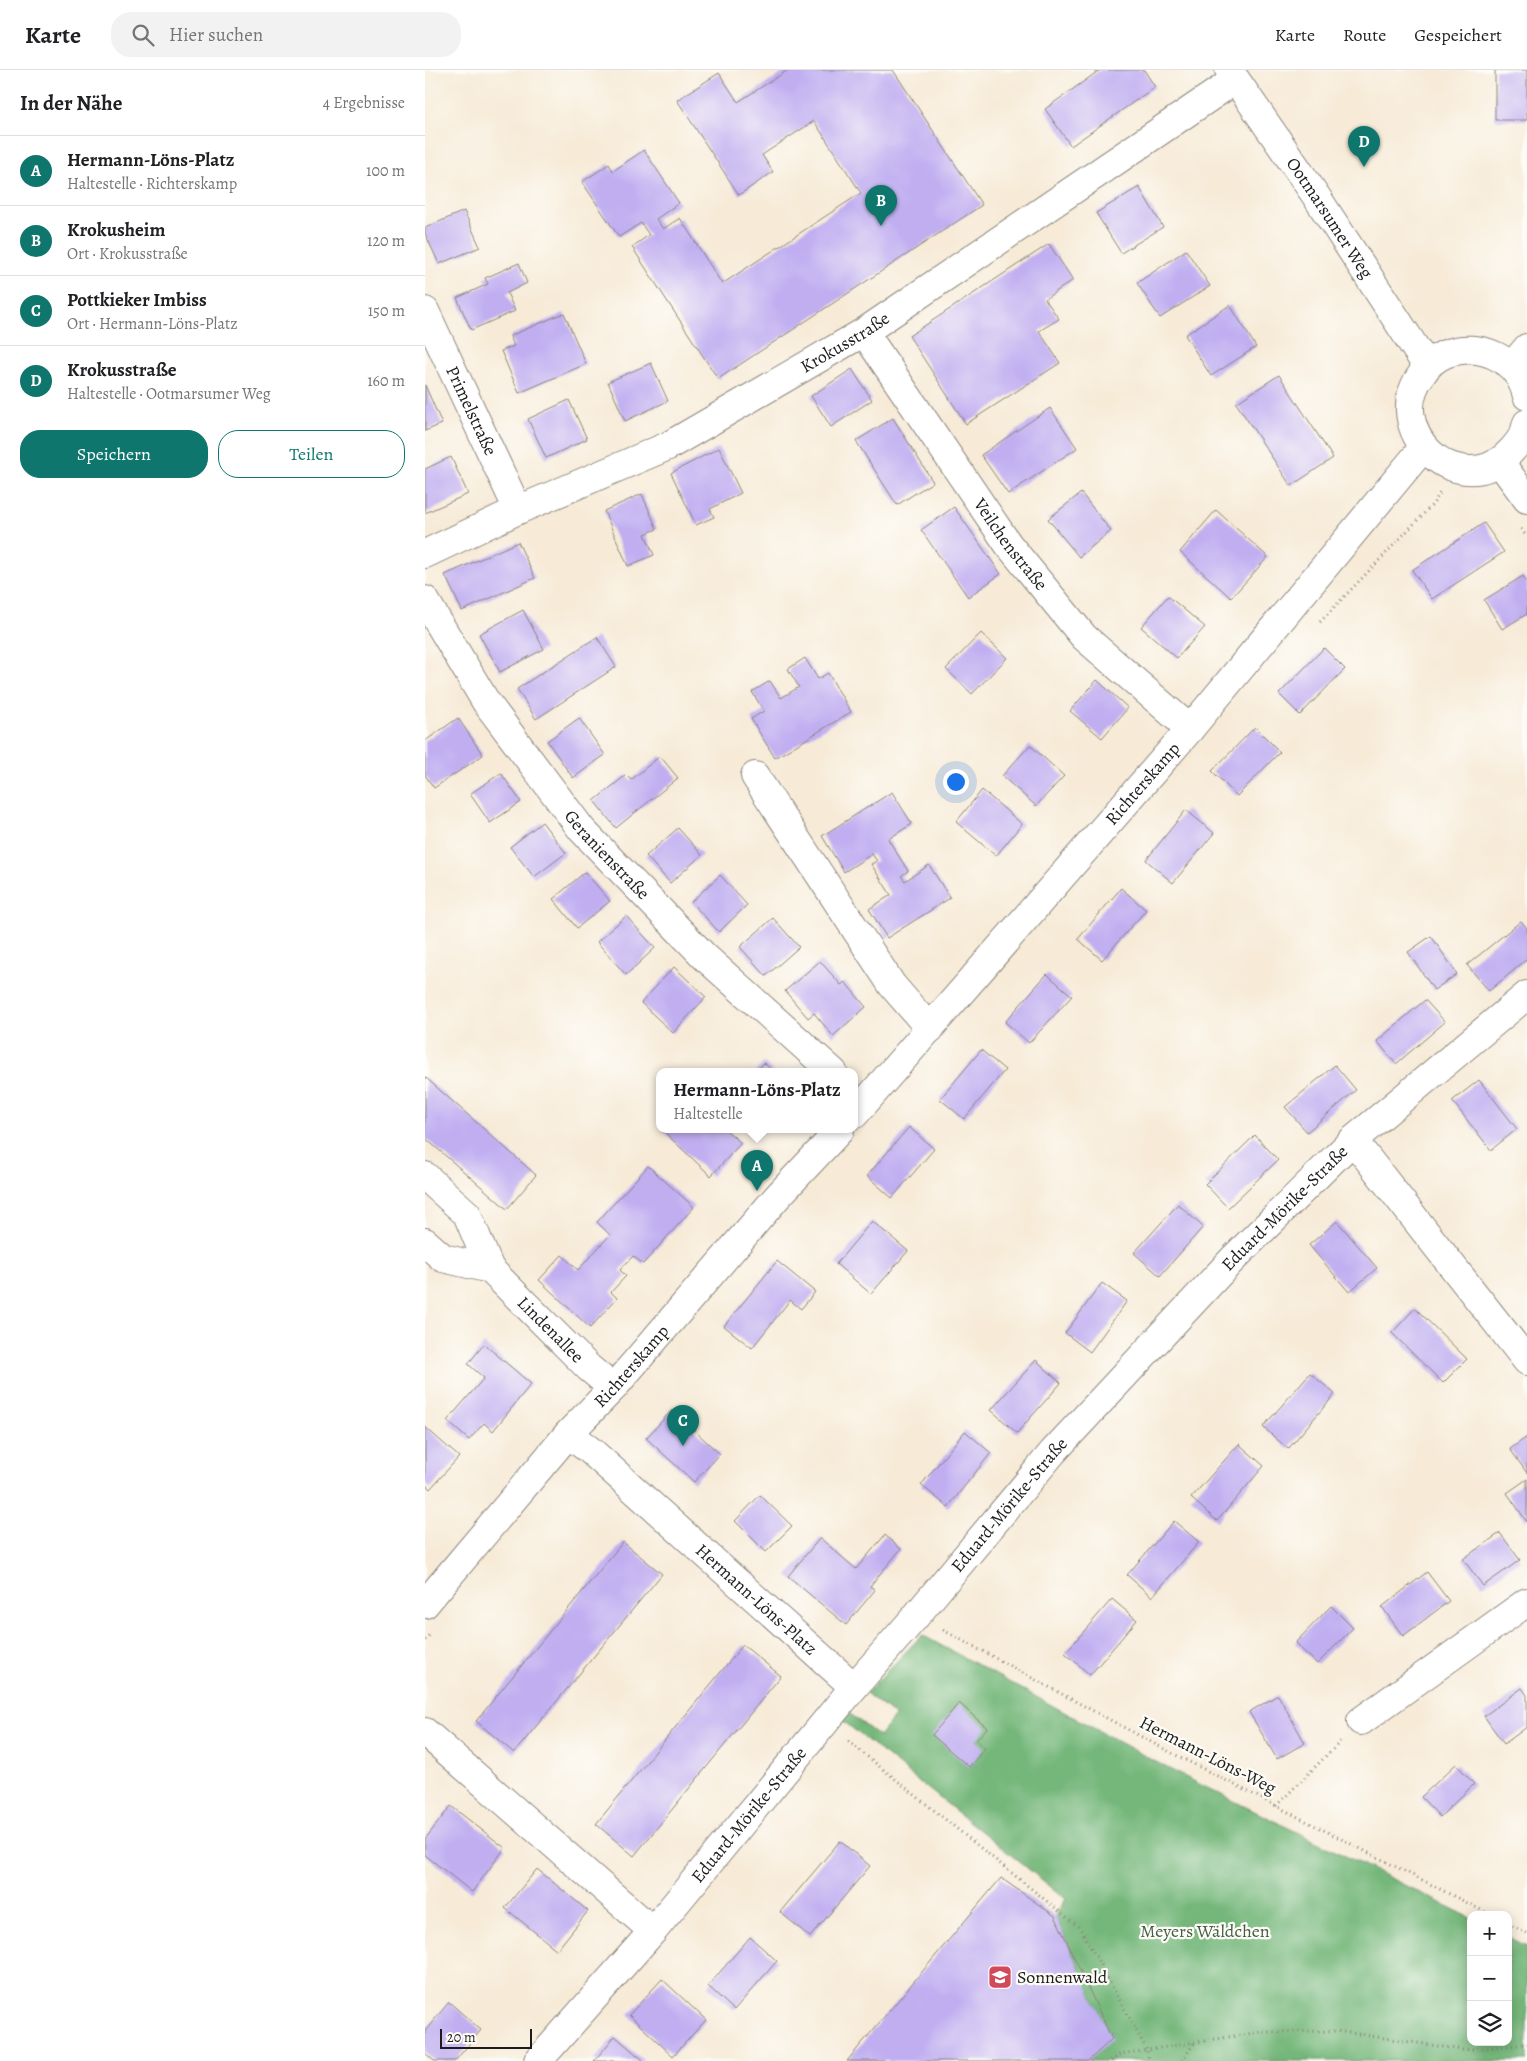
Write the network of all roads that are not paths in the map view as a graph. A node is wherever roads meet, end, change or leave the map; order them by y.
1 (1232, 75) edge
2 (425, 311) edge
3 (863, 332) junction
4 (1519, 357) edge
5 (1427, 366) junction
6 (1527, 396) edge
7 (1527, 422) edge
8 (1423, 448) junction
9 (1499, 461) junction
10 (1527, 499) edge
11 (517, 510) junction
12 (425, 554) edge
13 (425, 600) edge
14 (1189, 729) junction
15 (755, 776) dead end
16 (1527, 995) edge
17 (929, 1028) junction
18 (829, 1068) edge
19 (859, 1102) edge
20 (837, 1133) edge
21 (1353, 1140) junction
22 (425, 1176) edge
23 (425, 1242) edge
24 (490, 1269) junction
25 (1527, 1361) edge
26 (613, 1388) junction
27 (568, 1434) junction
28 (1527, 1602) edge
29 (425, 1604) edge
30 (854, 1687) junction
31 (1361, 1721) road end
32 (425, 1732) edge
33 (653, 1932) junction
34 (538, 2061) edge

1 - 3 street, Krokusstraße
1 - 5 street, Ootmarsumer Weg
2 - 11 street, Primelstraße
3 - 11 street, Krokusstraße
3 - 14 street, Veilchenstraße
4 - 5 street
4 - 6 street
5 - 8 street
7 - 9 street
8 - 9 street
8 - 14 street, Richterskamp
9 - 10 street
11 - 12 street, Krokusstraße
13 - 18 street, Geranienstraße
14 - 17 street, Richterskamp
15 - 17 street
16 - 21 street, Eduard-Mörike-Straße
17 - 19 street, Richterskamp
20 - 26 street, Richterskamp
21 - 25 street
21 - 30 street, Eduard-Mörike-Straße
22 - 24 street, Lindenallee
23 - 24 street
24 - 26 street, Lindenallee
26 - 27 street, Richterskamp
27 - 29 street, Richterskamp
27 - 30 street, Hermann-Löns-Platz
28 - 31 street
30 - 33 street, Eduard-Mörike-Straße
32 - 33 street
33 - 34 street, Eduard-Mörike-Straße

